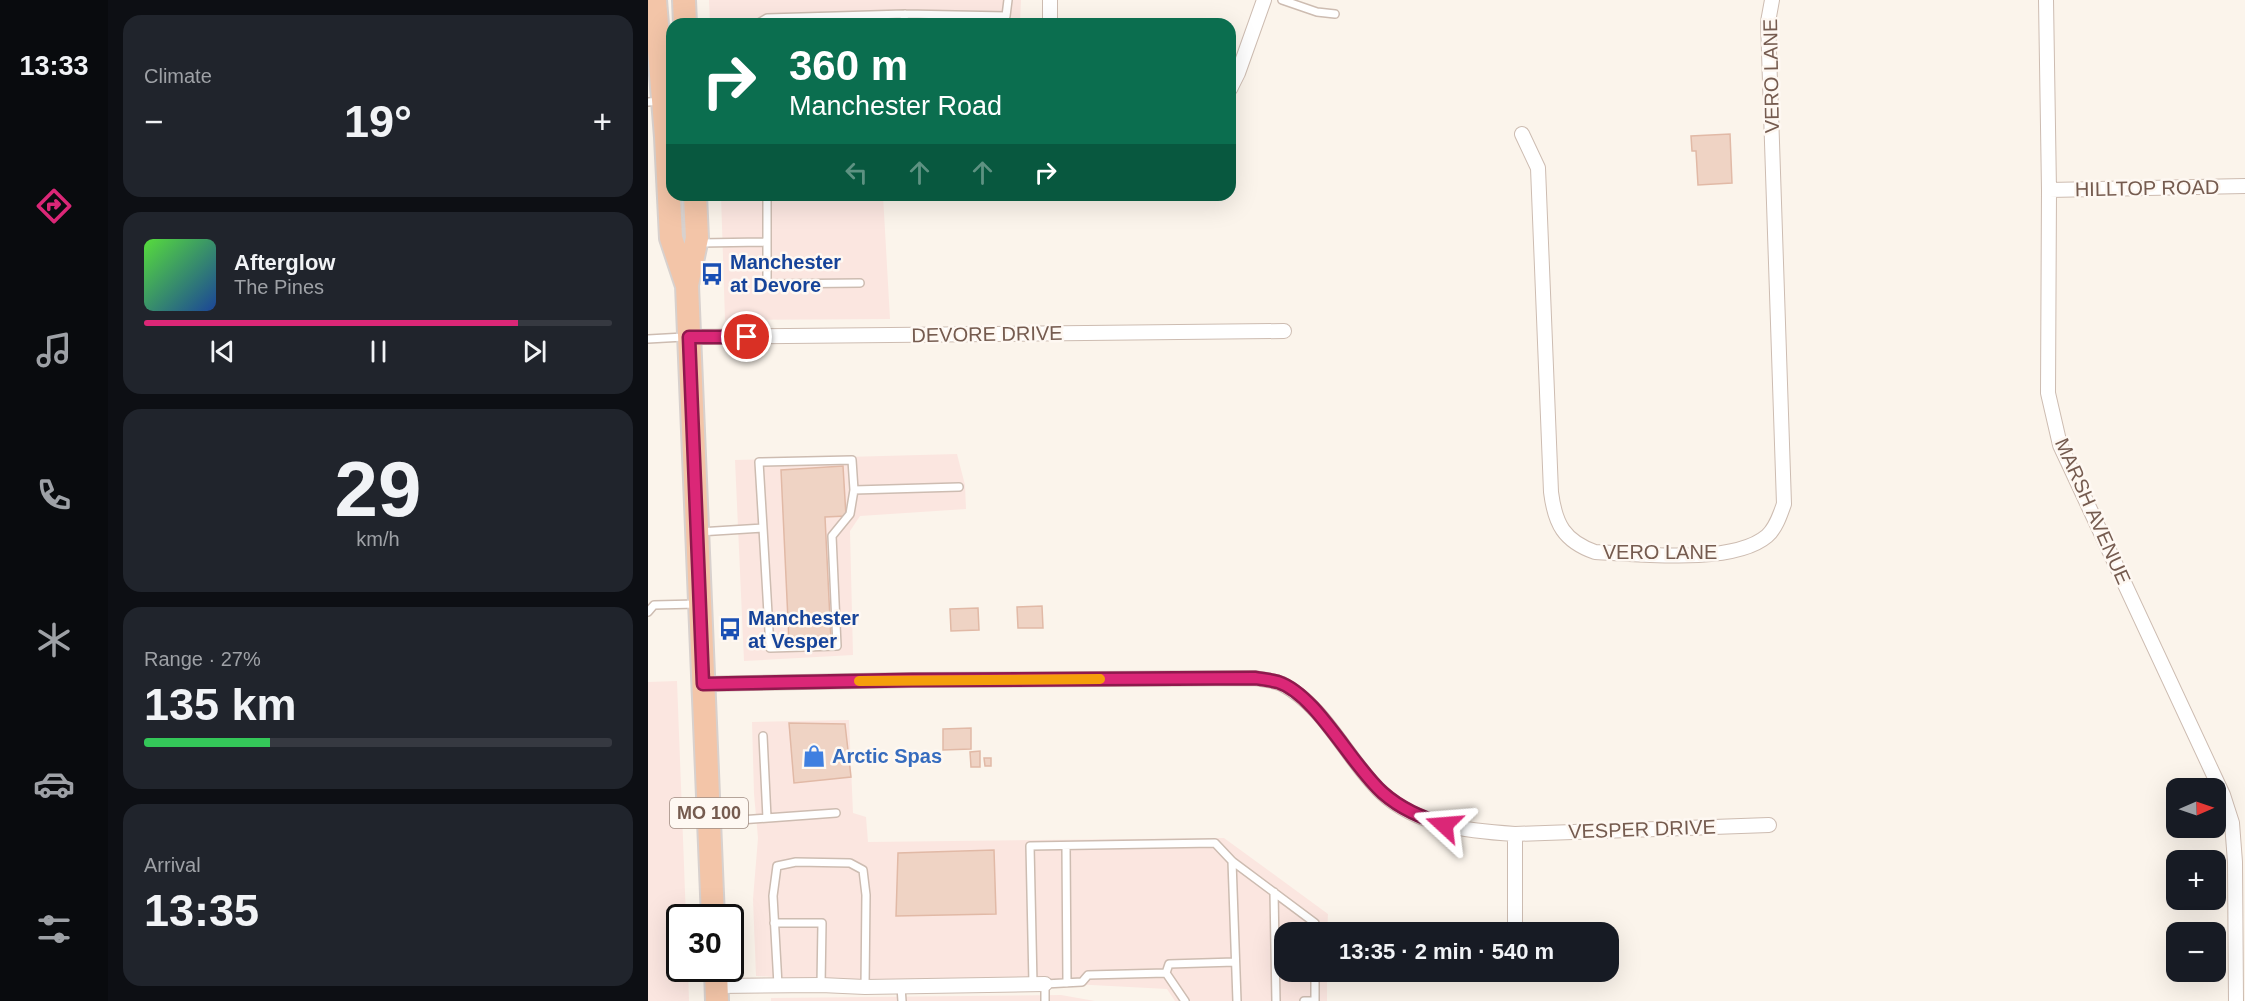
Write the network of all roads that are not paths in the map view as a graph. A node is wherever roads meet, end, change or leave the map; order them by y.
1 (655, 0) edge
2 (684, 0) edge
3 (1008, 0) edge
4 (1050, 0) edge
5 (1264, 0) edge
6 (1282, 0) edge
7 (1772, 0) edge
8 (2046, 0) edge
9 (905, 14) junction
10 (915, 14) junction
11 (1335, 14) dead end
12 (686, 18) edge
13 (831, 18) edge
14 (904, 18) edge
15 (915, 18) edge
16 (976, 18) edge
17 (1007, 18) edge
18 (1050, 18) edge
19 (1236, 77) edge
20 (661, 103) edge
21 (1522, 134) dead end
22 (666, 170) edge
23 (2245, 186) edge
24 (2049, 190) junction
25 (668, 201) edge
26 (695, 201) edge
27 (767, 201) dead end
28 (767, 242) junction
29 (696, 243) junction
30 (860, 283) dead end
31 (687, 285) junction
32 (1284, 331) dead end
33 (689, 337) junction
34 (648, 339) edge
35 (959, 487) dead end
36 (854, 490) junction
37 (763, 528) junction
38 (697, 532) junction
39 (700, 604) junction
40 (648, 612) edge
41 (703, 684) junction
42 (763, 736) dead end
43 (836, 813) dead end
44 (766, 818) junction
45 (709, 822) junction
46 (1769, 825) dead end
47 (1515, 834) junction
48 (1066, 846) junction
49 (1232, 861) junction
50 (1274, 892) junction
51 (712, 904) edge
52 (1314, 922) edge
53 (1515, 922) edge
54 (774, 923) junction
55 (1235, 962) junction
56 (1166, 973) junction
57 (1315, 982) edge
58 (1067, 983) junction
59 (1039, 984) junction
60 (716, 985) edge
61 (778, 985) junction
62 (821, 985) junction
63 (865, 987) junction
64 (901, 987) junction
65 (902, 1001) edge
66 (1045, 1001) edge
67 (1185, 1001) edge
68 (1237, 1001) edge
69 (1276, 1001) edge
70 (1304, 1001) edge
71 (1315, 1001) edge
72 (2236, 1001) edge

1 - 20 highway, MO 100
2 - 12 highway
3 - 17 lane
4 - 18 street
5 - 19 street
6 - 11 lane
7 - 21 street, VERO LANE
8 - 24 street, MARSH AVENUE
9 - 10 lane
9 - 13 lane
9 - 14 lane
10 - 15 lane
10 - 16 lane
20 - 22 highway, MO 100
23 - 24 street, HILLTOP ROAD
24 - 72 street, MARSH AVENUE
25 - 31 highway, MO 100
26 - 29 highway, MO 100
27 - 28 lane
28 - 29 lane
28 - 30 lane
29 - 31 highway, MO 100
31 - 33 highway, MO 100
32 - 33 street, DEVORE DRIVE
33 - 34 lane
33 - 38 highway, MO 100
35 - 36 lane
36 - 37 lane
36 - 37 lane
37 - 38 lane
38 - 39 highway, MO 100
39 - 40 lane
39 - 41 highway, MO 100
41 - 45 highway, MO 100
41 - 47 street, VESPER DRIVE
42 - 44 lane
43 - 44 lane
44 - 45 lane
45 - 51 highway, MO 100
46 - 47 street, VESPER DRIVE
47 - 53 street
48 - 49 lane
48 - 58 lane
48 - 59 lane
49 - 50 lane
49 - 55 lane
50 - 52 lane
50 - 69 lane
54 - 61 lane
54 - 62 lane
54 - 63 lane
55 - 56 lane
55 - 68 lane
56 - 58 lane
56 - 67 lane
57 - 71 lane
58 - 59 lane
59 - 64 street
59 - 66 lane
60 - 61 street
61 - 62 street
62 - 63 street
63 - 64 street
64 - 65 lane
70 - 71 lane

